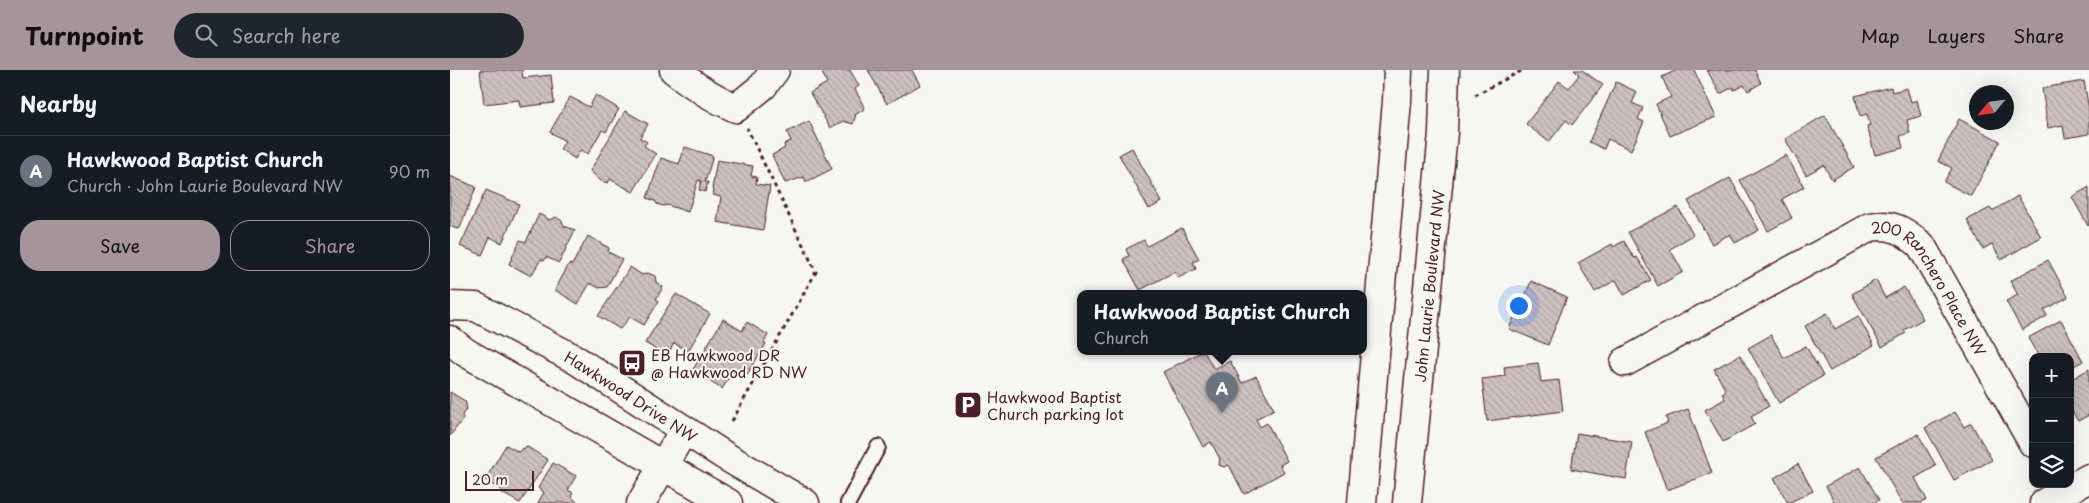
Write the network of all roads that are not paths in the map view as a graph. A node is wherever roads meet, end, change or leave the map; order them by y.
1 (674, 70) edge
2 (774, 70) edge
3 (1398, 70) edge
4 (1445, 70) edge
5 (450, 306) edge
6 (450, 340) edge
7 (1626, 362) dead end
8 (684, 430) junction
9 (2029, 436) edge
10 (878, 447) dead end
11 (662, 467) junction
12 (2089, 478) edge
13 (2054, 494) edge
14 (1359, 499) edge
15 (641, 503) edge
16 (728, 503) edge
17 (805, 503) edge
18 (848, 503) edge
19 (1407, 503) edge

1 - 2 street
3 - 14 street
4 - 19 street, John Laurie Boulevard NW
5 - 8 street, Hawkwood Drive NW
6 - 11 street
7 - 9 street, 200 Ranchero Place NW
8 - 11 street
8 - 17 street, Hawkwood Drive NW
10 - 18 lane
11 - 15 street
11 - 16 street
12 - 13 street

